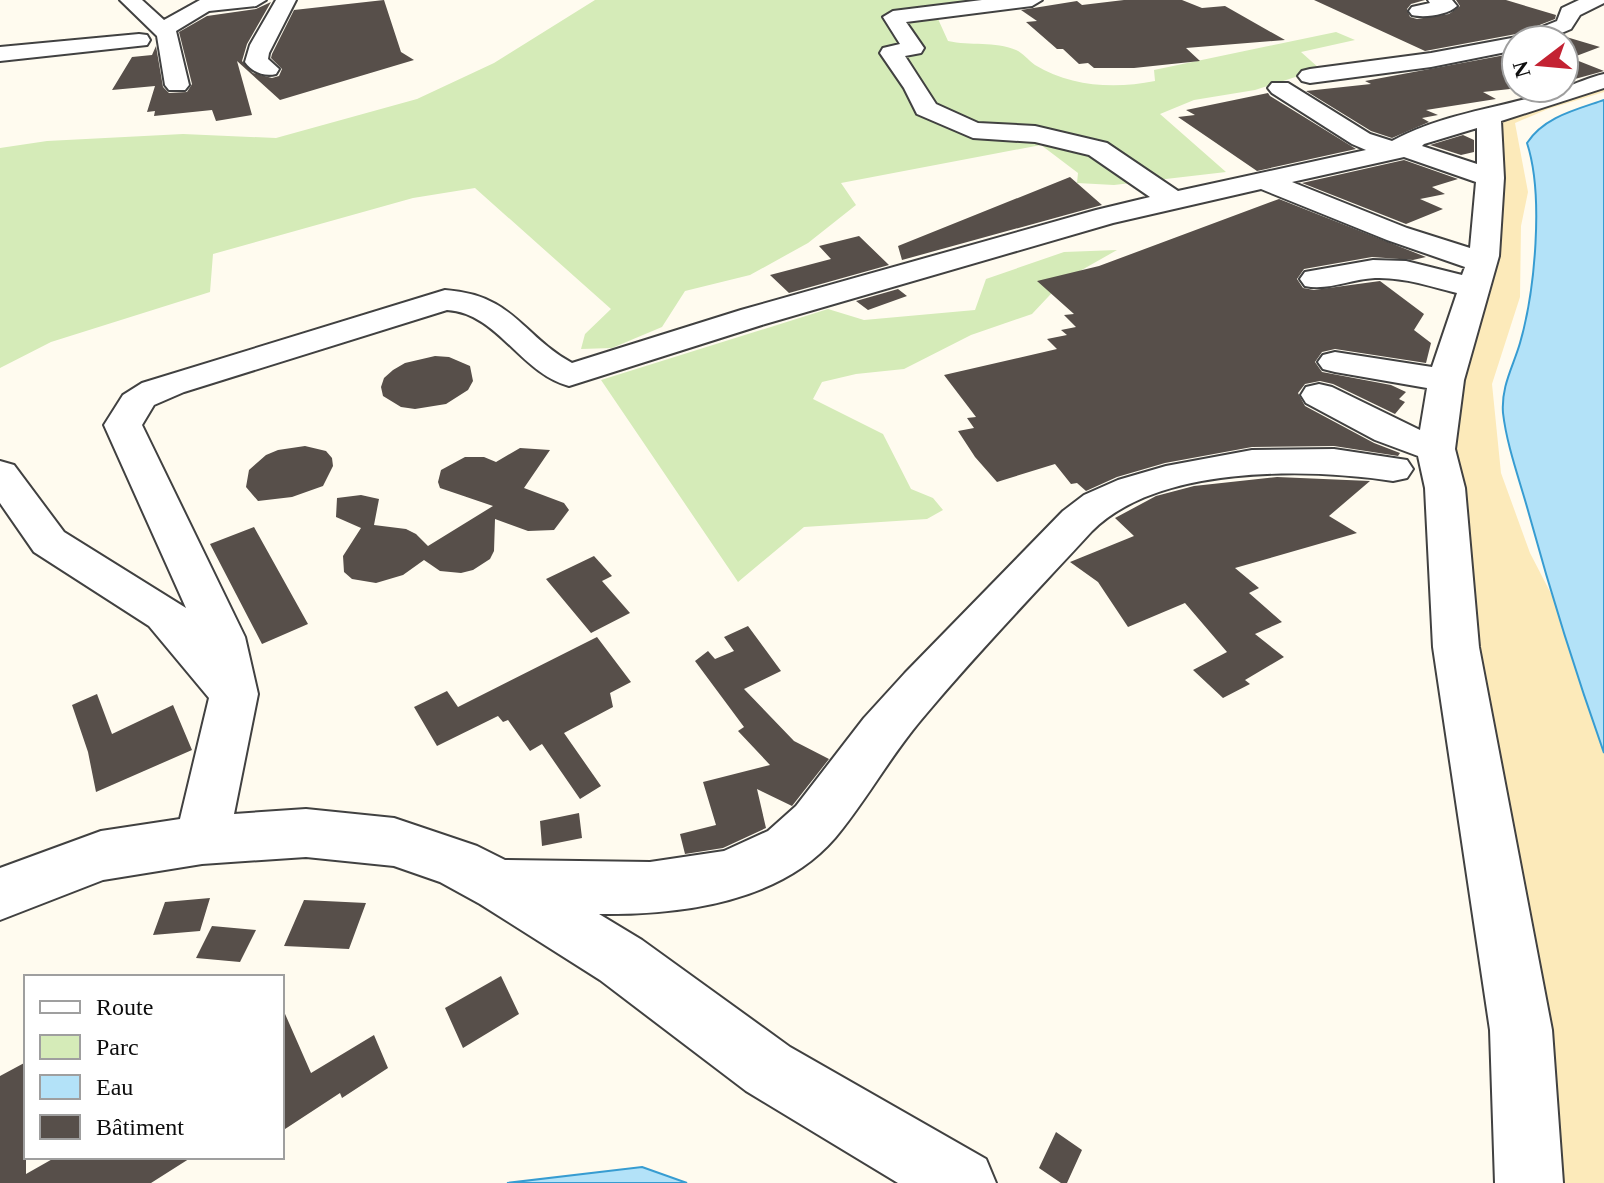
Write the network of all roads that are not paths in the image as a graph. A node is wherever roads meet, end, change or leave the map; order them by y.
1 (130, 0) edge
2 (256, 0) edge
3 (286, 0) edge
4 (1032, 0) edge
5 (1438, 0) edge
6 (1594, 10) edge
7 (1419, 11) dead end
8 (1565, 24) edge
9 (163, 30) junction
10 (139, 40) dead end
11 (1500, 46) edge
12 (0, 54) edge
13 (268, 69) dead end
14 (1310, 76) dead end
15 (1604, 81) edge
16 (177, 85) dead end
17 (1280, 88) dead end
18 (1487, 115) junction
19 (1398, 149) junction
20 (1490, 178) junction
21 (1265, 181) junction
22 (1174, 201) junction
23 (1478, 275) junction
24 (1316, 279) dead end
25 (1335, 362) dead end
26 (1446, 380) junction
27 (1319, 395) dead end
28 (1436, 449) junction
29 (1393, 469) dead end
30 (0, 474) edge
31 (234, 694) junction
32 (202, 840) junction
33 (500, 886) junction
34 (0, 894) edge
35 (962, 1183) edge
36 (1529, 1183) edge

1 - 9 street
2 - 9 street
3 - 13 street
4 - 22 street
5 - 7 street
6 - 8 street
9 - 16 street
10 - 12 street
11 - 14 street
15 - 18 street
17 - 19 street
18 - 19 street
18 - 20 street
19 - 20 street
19 - 21 street
20 - 23 street
21 - 22 street
21 - 23 street
22 - 31 street
23 - 24 street
23 - 26 street
25 - 26 street
26 - 28 street
27 - 28 street
28 - 36 street
29 - 33 street
30 - 31 street
31 - 32 street
32 - 33 street
32 - 34 street
33 - 35 street

